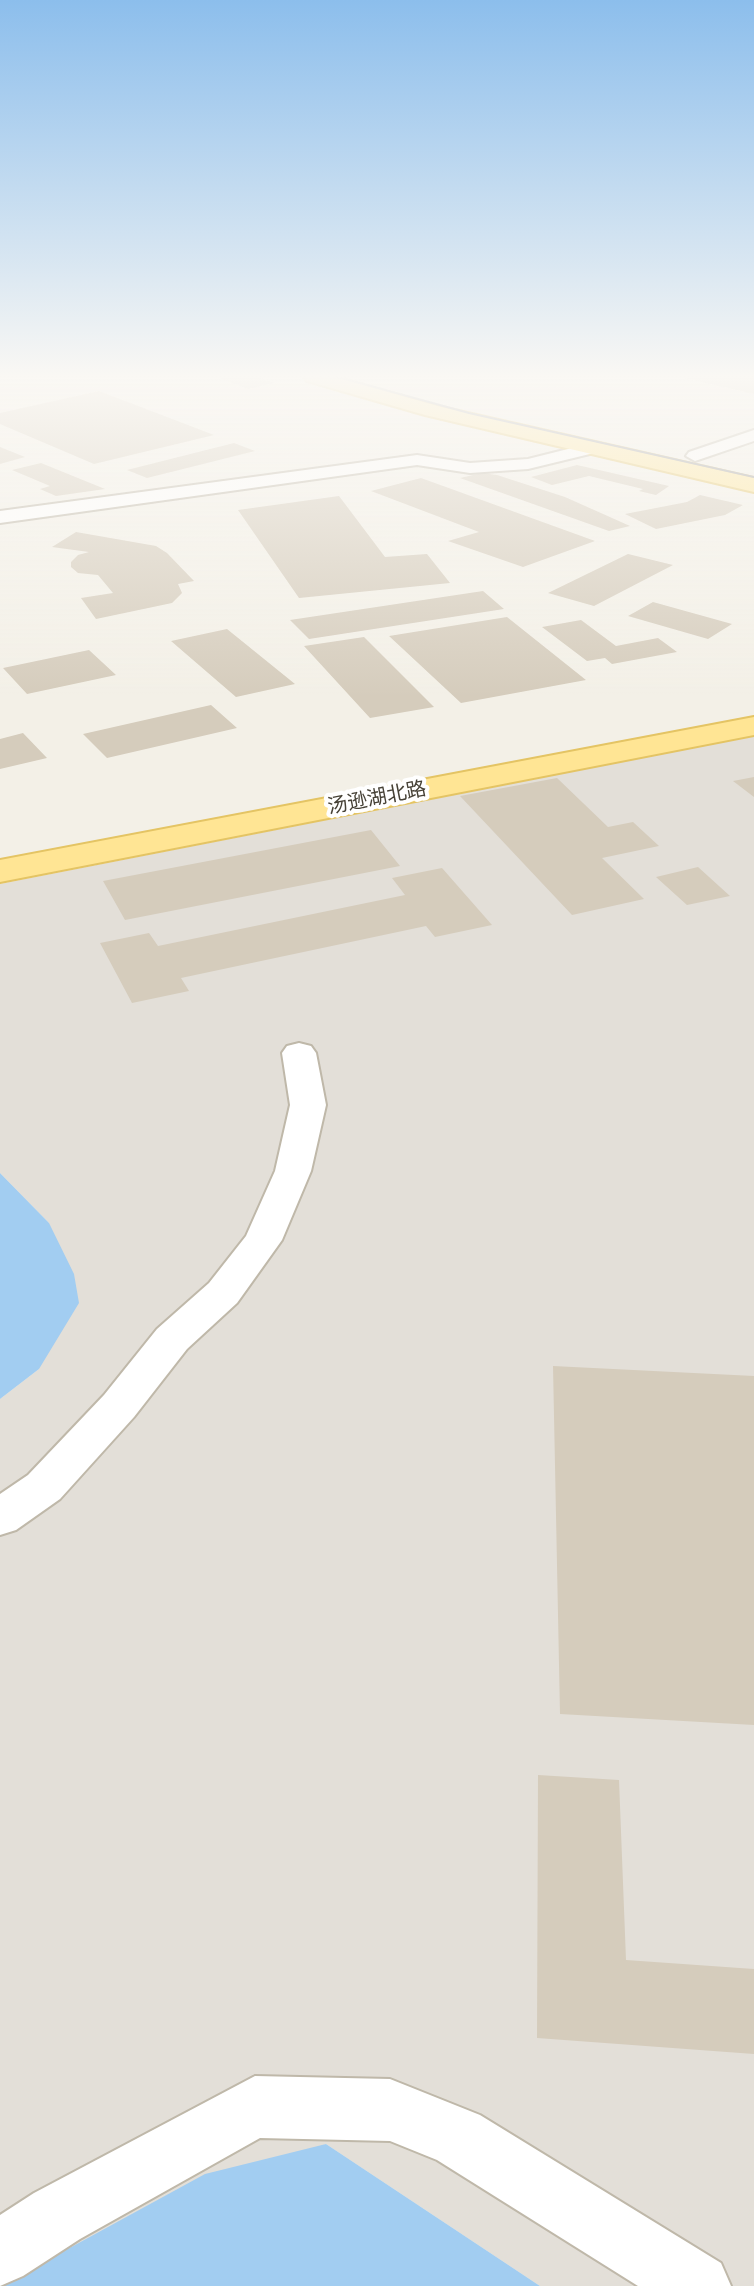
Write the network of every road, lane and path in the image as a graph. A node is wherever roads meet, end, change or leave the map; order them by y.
1 (244, 484) edge
2 (0, 517) edge
3 (754, 726) edge
4 (0, 871) edge
5 (299, 1053) dead end
6 (0, 1517) edge
7 (0, 2253) edge
8 (698, 2286) edge

1 - 2 street
3 - 4 main road, 汤逊湖北路
5 - 6 street
7 - 8 street

